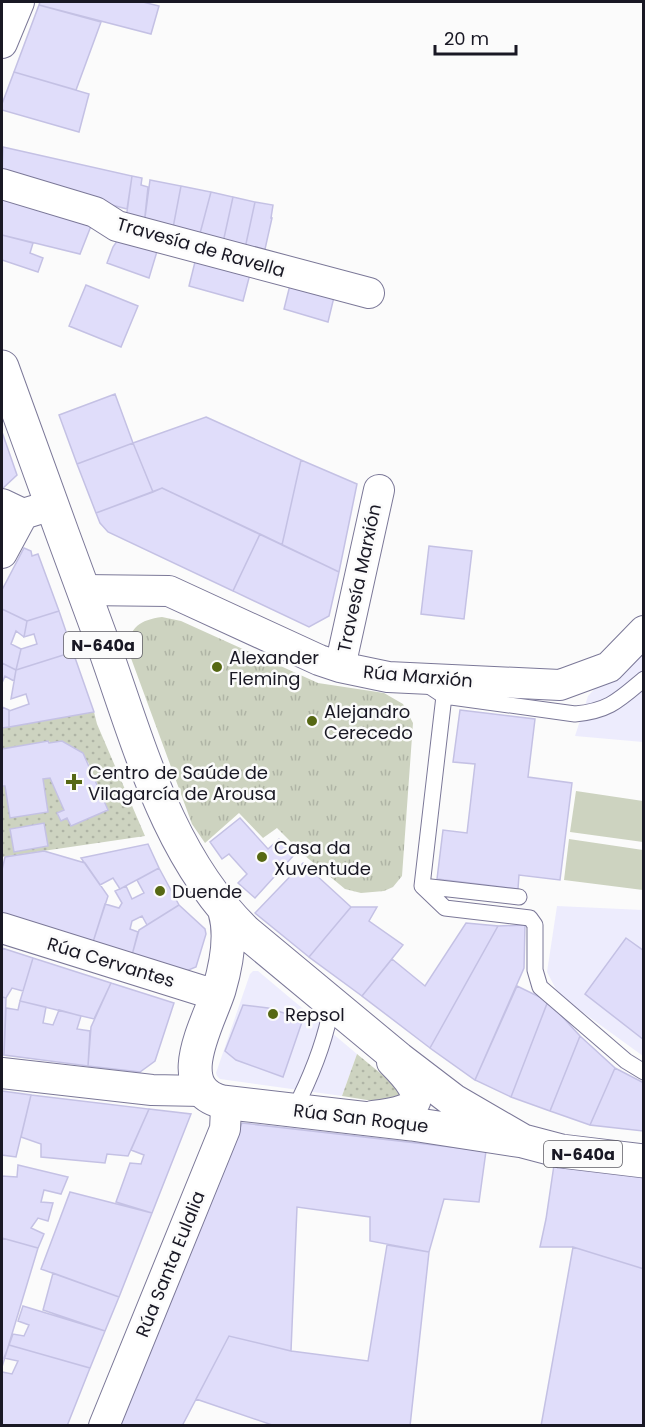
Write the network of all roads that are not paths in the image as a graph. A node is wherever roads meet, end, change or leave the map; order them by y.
1 (20, 2) edge
2 (2, 43) edge
3 (2, 184) edge
4 (369, 293) dead end
5 (2, 367) edge
6 (379, 490) dead end
7 (25, 508) edge
8 (2, 553) edge
9 (83, 590) junction
10 (644, 631) edge
11 (340, 667) junction
12 (419, 678) junction
13 (644, 678) edge
14 (444, 696) junction
15 (422, 886) junction
16 (519, 897) dead end
17 (225, 912) junction
18 (2, 928) edge
19 (221, 981) junction
20 (328, 1000) junction
21 (375, 1039) junction
22 (644, 1072) edge
23 (2, 1073) edge
24 (212, 1097) junction
25 (294, 1110) junction
26 (361, 1118) junction
27 (523, 1141) junction
28 (644, 1161) edge
29 (104, 1425) edge

1 - 2 street
3 - 4 street, Travesía de Ravella
5 - 7 main road, N-640a
6 - 11 street, Travesía Marxión
7 - 8 street
7 - 9 main road, N-640a
9 - 11 street, Rúa Marxión
9 - 17 main road, N-640a
10 - 12 street, Rúa Marxión
11 - 12 street, Rúa Marxión
12 - 14 lane
13 - 14 lane
14 - 15 lane
15 - 16 lane
15 - 22 lane
17 - 19 main road
17 - 20 main road, N-640a
18 - 19 street, Rúa Cervantes
19 - 20 street
19 - 24 main road
20 - 21 main road, N-640a
20 - 25 lane
21 - 26 street
21 - 27 main road, N-640a
23 - 24 street, Rúa San Roque
24 - 25 main road, Rúa San Roque
24 - 29 street, Rúa Santa Eulalia
25 - 26 main road, Rúa San Roque
26 - 27 main road, Rúa San Roque
27 - 28 main road, N-640a

